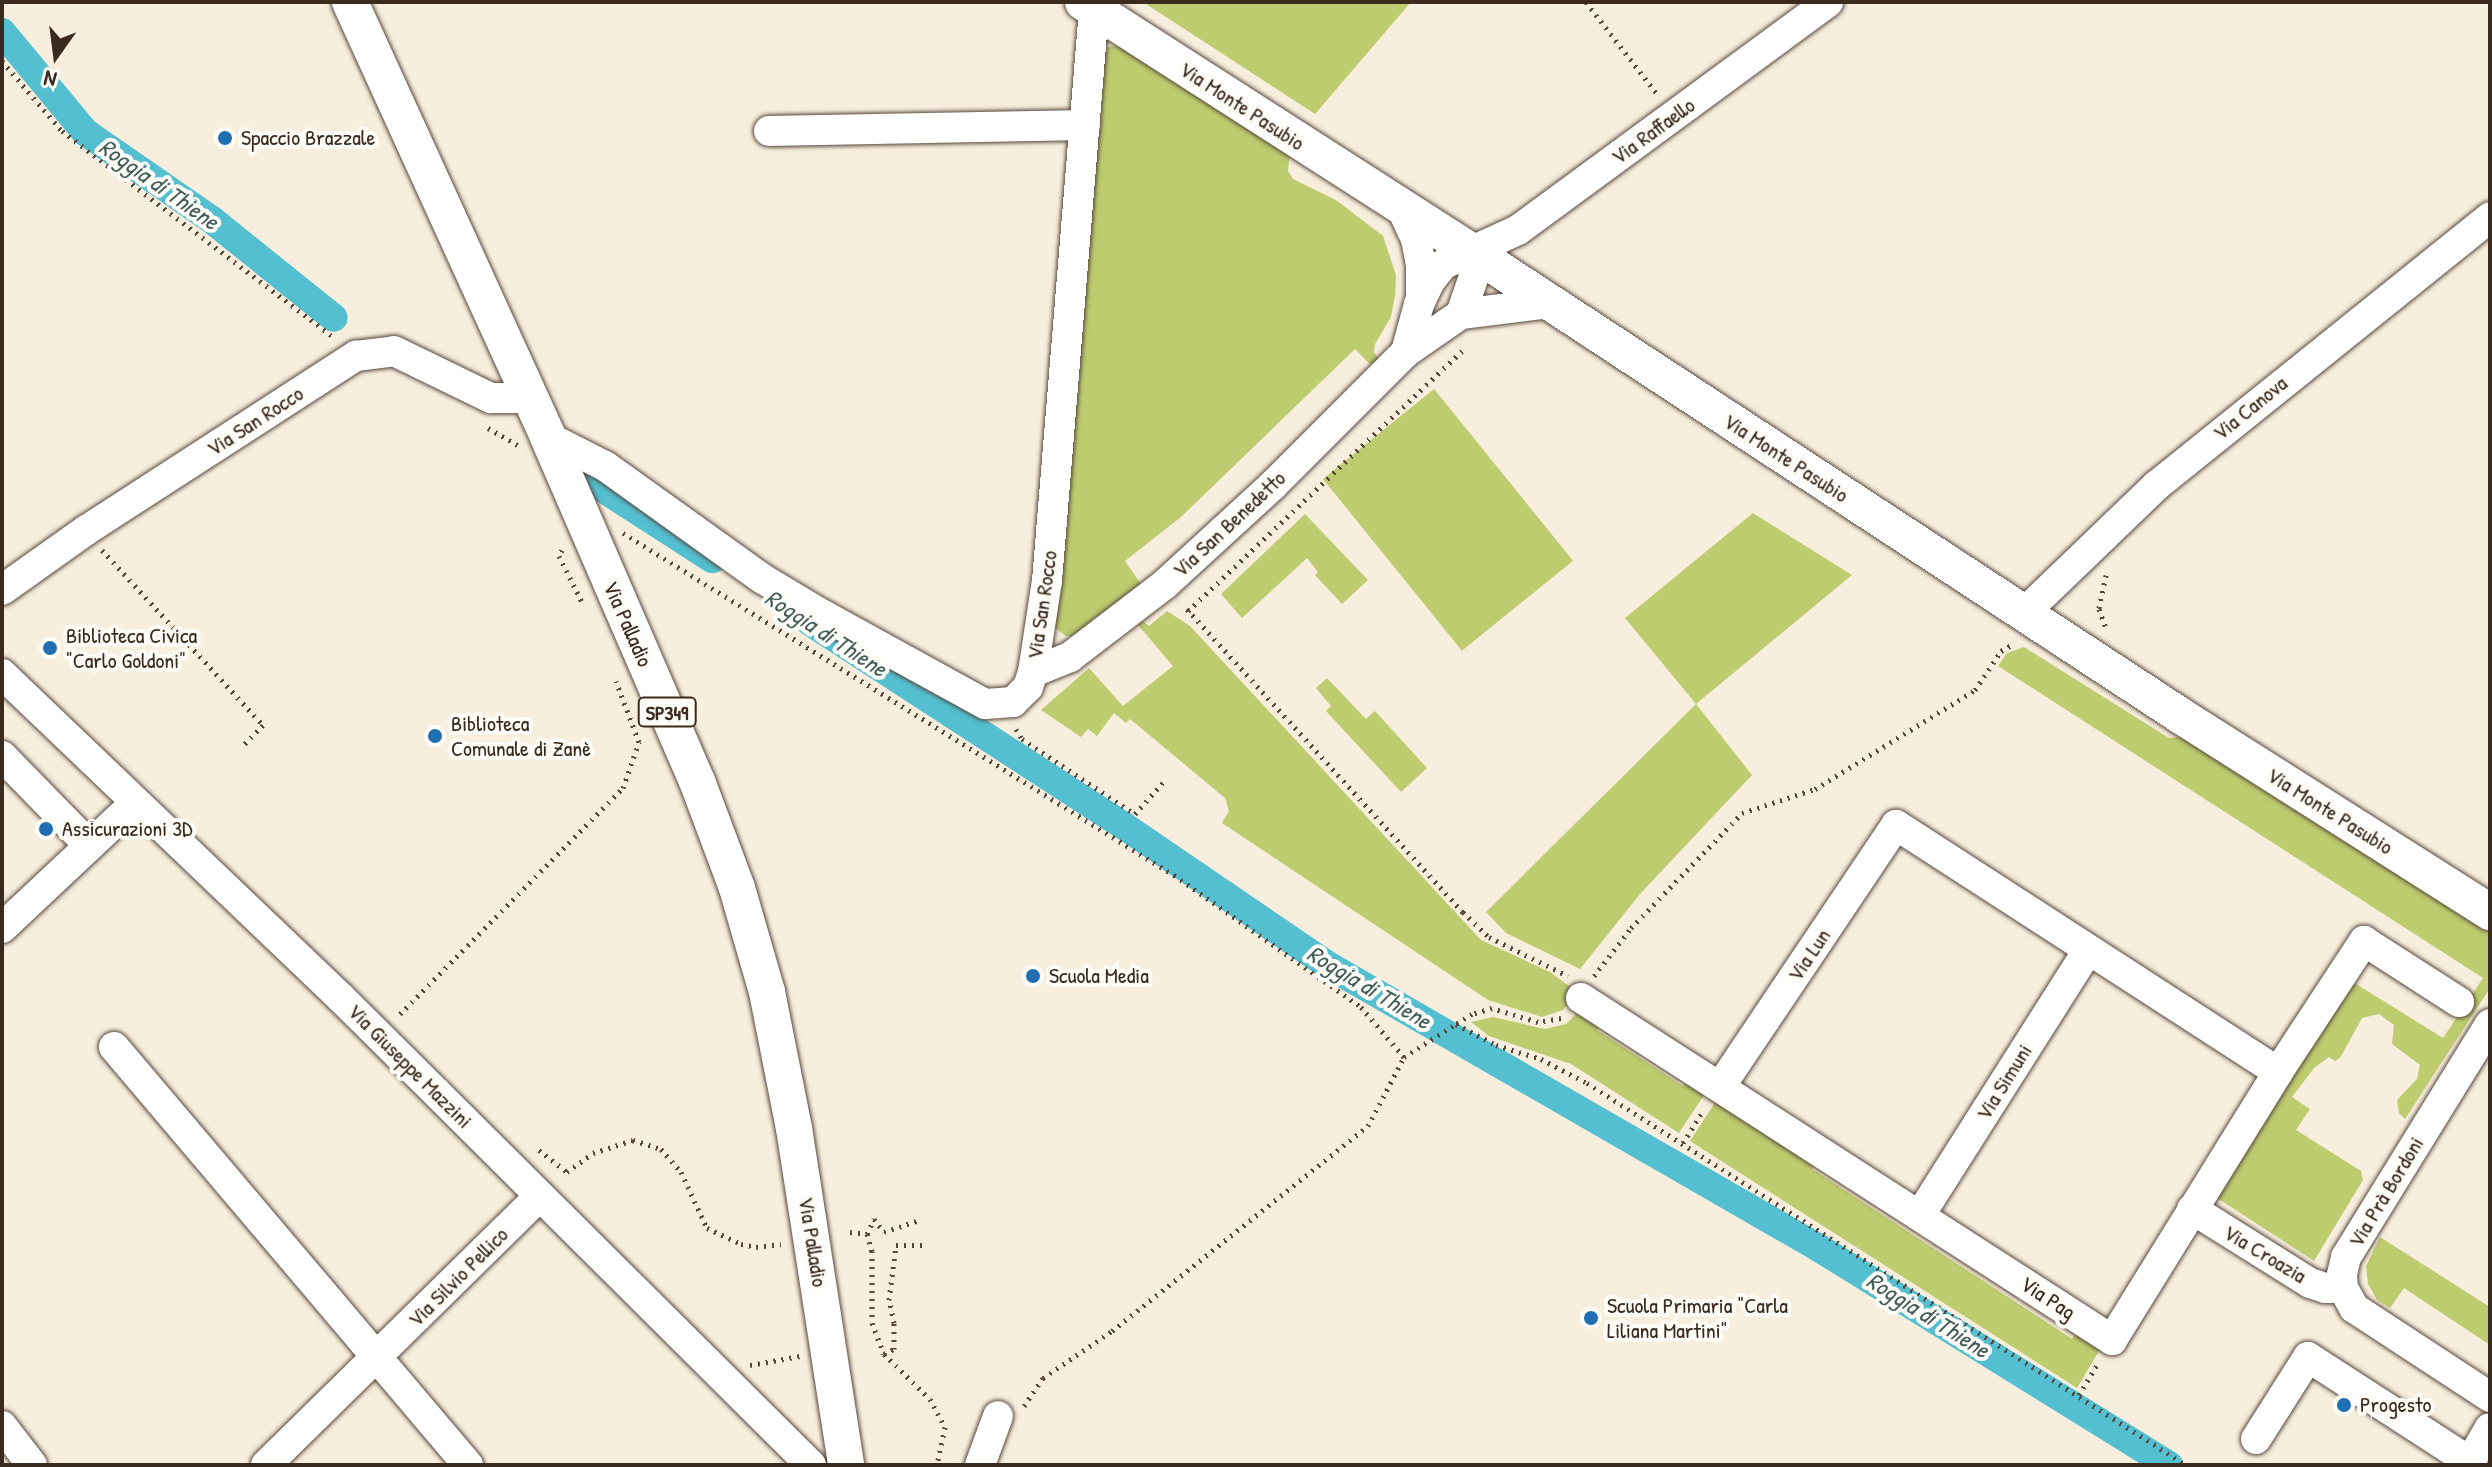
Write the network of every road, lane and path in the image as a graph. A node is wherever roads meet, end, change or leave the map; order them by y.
1 (350, 2) edge
2 (1586, 2) edge
3 (1828, 2) edge
4 (1089, 6) edge
5 (1674, 115) junction
6 (1085, 125) junction
7 (769, 131) dead end
8 (1401, 207) junction
9 (2490, 217) edge
10 (1473, 252) junction
11 (1421, 300) junction
12 (1549, 303) junction
13 (1461, 314) junction
14 (1399, 358) junction
15 (530, 398) junction
16 (548, 437) junction
17 (85, 531) junction
18 (564, 543) dead end
19 (2114, 564) dead end
20 (2, 590) edge
21 (586, 609) dead end
22 (2022, 627) junction
23 (2108, 633) dead end
24 (1033, 672) junction
25 (2, 674) edge
26 (614, 676) dead end
27 (999, 705) junction
28 (242, 747) dead end
29 (2, 756) edge
30 (1167, 778) dead end
31 (134, 804) junction
32 (89, 845) junction
33 (2490, 912) edge
34 (2, 928) edge
35 (2088, 950) junction
36 (1581, 998) junction
37 (2459, 1002) dead end
38 (410, 1023) dead end
39 (1456, 1024) junction
40 (2490, 1024) edge
41 (114, 1047) dead end
42 (1416, 1052) dead end
43 (1404, 1057) dead end
44 (2278, 1072) junction
45 (1721, 1085) junction
46 (1683, 1143) junction
47 (532, 1144) dead end
48 (540, 1196) junction
49 (2192, 1209) junction
50 (1920, 1215) junction
51 (918, 1220) dead end
52 (850, 1232) dead end
53 (867, 1234) junction
54 (782, 1244) dead end
55 (926, 1245) dead end
56 (2343, 1288) junction
57 (2112, 1340) junction
58 (812, 1354) dead end
59 (884, 1354) junction
60 (375, 1359) junction
61 (727, 1381) junction
62 (2079, 1395) junction
63 (2490, 1397) edge
64 (1008, 1416) joint
65 (2, 1426) edge
66 (2490, 1428) edge
67 (2256, 1439) dead end
68 (2473, 1463) edge
69 (32, 1465) edge
70 (266, 1465) edge
71 (468, 1465) edge
72 (811, 1465) edge
73 (846, 1465) edge
74 (937, 1465) edge
75 (980, 1465) edge
76 (2186, 1465) edge

1 - 15 main road, Via Palladio / SP349
2 - 5 path
3 - 5 street, Via Raffaello
4 - 6 street, Via San Rocco
4 - 8 main road, Via Monte Pasubio
5 - 10 street, Via Raffaello
6 - 7 street
6 - 24 street, Via San Rocco
8 - 10 main road, Via Monte Pasubio
8 - 11 street
9 - 22 street, Via Canova
10 - 11 street, Via San Benedetto
10 - 12 main road, Via Monte Pasubio
10 - 13 street
11 - 14 street, Via San Benedetto
12 - 13 street
12 - 22 main road, Via Monte Pasubio
13 - 14 street, Via San Benedetto
14 - 24 street, Via San Benedetto
14 - 36 path
15 - 16 main road, Via Palladio / SP349
15 - 17 street, Via San Rocco
16 - 27 street
16 - 73 main road, Via Palladio / SP349
17 - 20 street, Via San Rocco
17 - 28 path
18 - 21 path
19 - 23 path
22 - 33 main road, Via Monte Pasubio
22 - 36 path
24 - 27 street, Via San Rocco
25 - 31 street, Via Giuseppe Mazzini
26 - 38 path
27 - 30 path
29 - 32 street
31 - 32 street
31 - 48 street, Via Giuseppe Mazzini
32 - 34 street
35 - 44 street
35 - 45 street, Via Lun
35 - 50 street, Via Simuni
36 - 39 path
36 - 45 street, Via Pag
37 - 44 street
39 - 42 path
39 - 46 path
40 - 56 street, Via Prà Bordoni
41 - 60 street
43 - 64 path
44 - 49 street
45 - 46 path
45 - 50 street, Via Pag
46 - 62 path
47 - 54 path
48 - 60 street, Via Silvio Pellico
48 - 61 street, Via Giuseppe Mazzini
49 - 56 street, Via Croazia
49 - 57 street
50 - 57 street, Via Pag
51 - 53 path
52 - 53 path
53 - 59 path
55 - 59 path
56 - 63 street
57 - 62 path
58 - 61 path
59 - 74 path
60 - 70 street, Via Silvio Pellico
60 - 71 street
61 - 72 street, Via Giuseppe Mazzini
62 - 76 path
64 - 75 street
65 - 69 street
66 - 68 street
67 - 68 street

